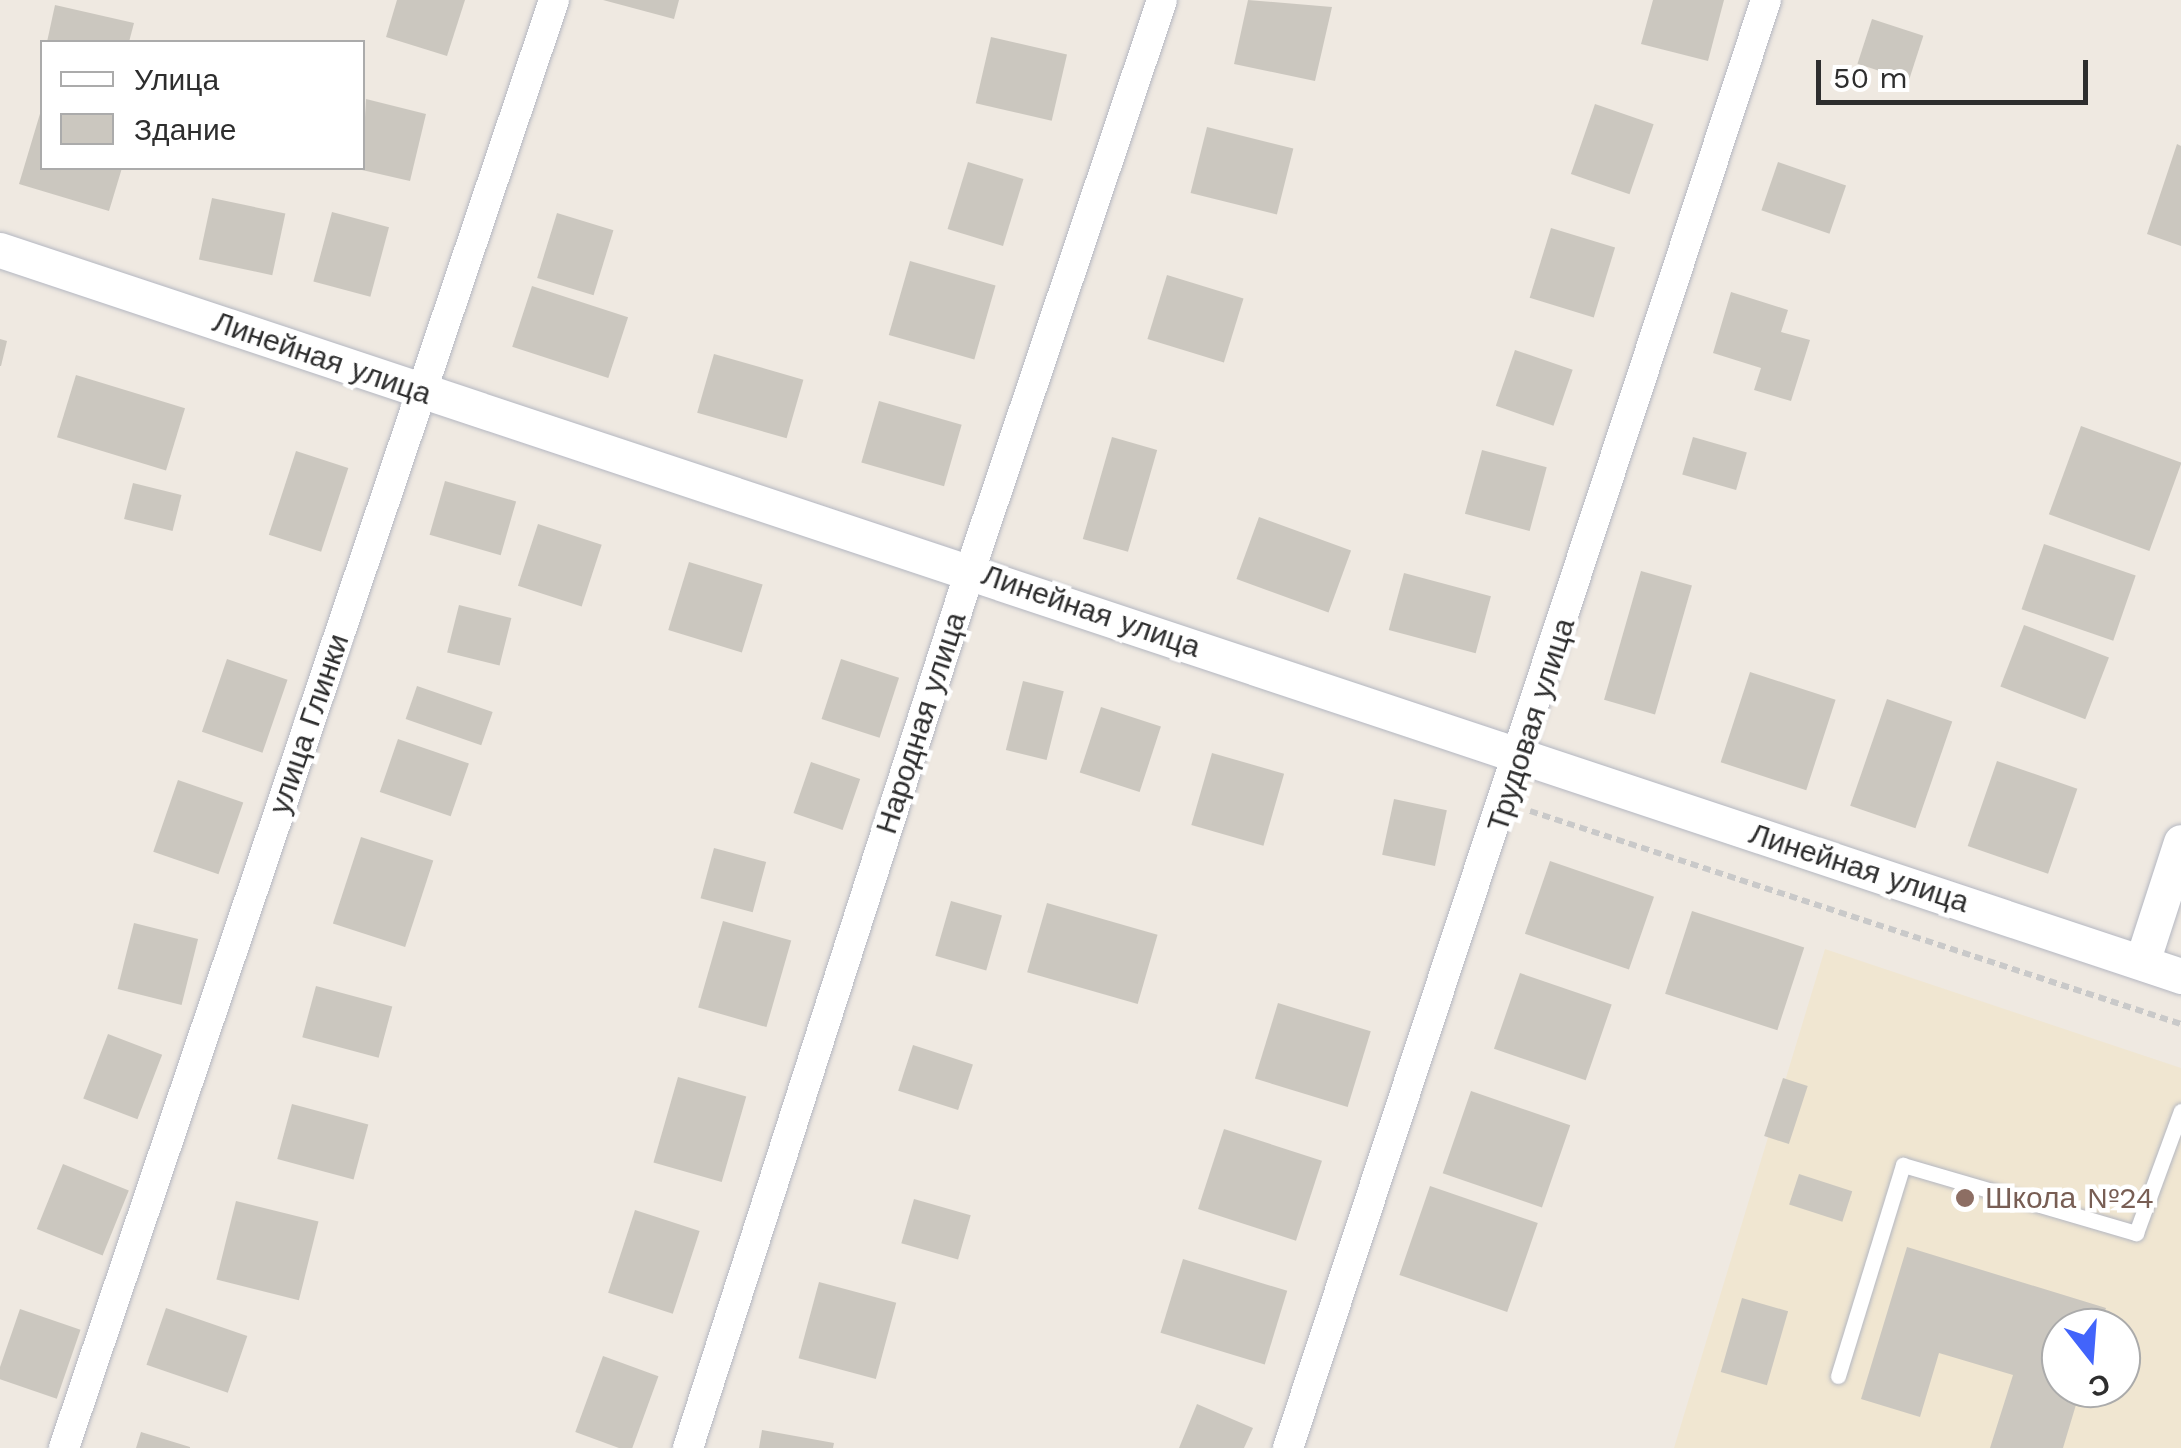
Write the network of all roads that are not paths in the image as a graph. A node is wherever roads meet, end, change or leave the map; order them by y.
1 (554, 0) edge
2 (1162, 0) edge
3 (1766, 0) edge
4 (0, 250) edge
5 (422, 392) junction
6 (970, 571) junction
7 (1522, 756) junction
8 (2181, 842) edge
9 (2142, 962) junction
10 (2181, 976) edge
11 (2181, 1110) edge
12 (1838, 1376) dead end
13 (64, 1448) edge
14 (688, 1448) edge
15 (1288, 1448) edge

1 - 5 street, улица Глинки
2 - 6 street, Народная улица
3 - 7 street, Трудовая улица
4 - 5 street, Линейная улица
5 - 6 street, Линейная улица
5 - 13 street, улица Глинки
6 - 7 street, Линейная улица
6 - 14 street, Народная улица
7 - 9 street, Линейная улица
7 - 15 street, Трудовая улица
8 - 9 street
9 - 10 street, Линейная улица
11 - 12 lane

